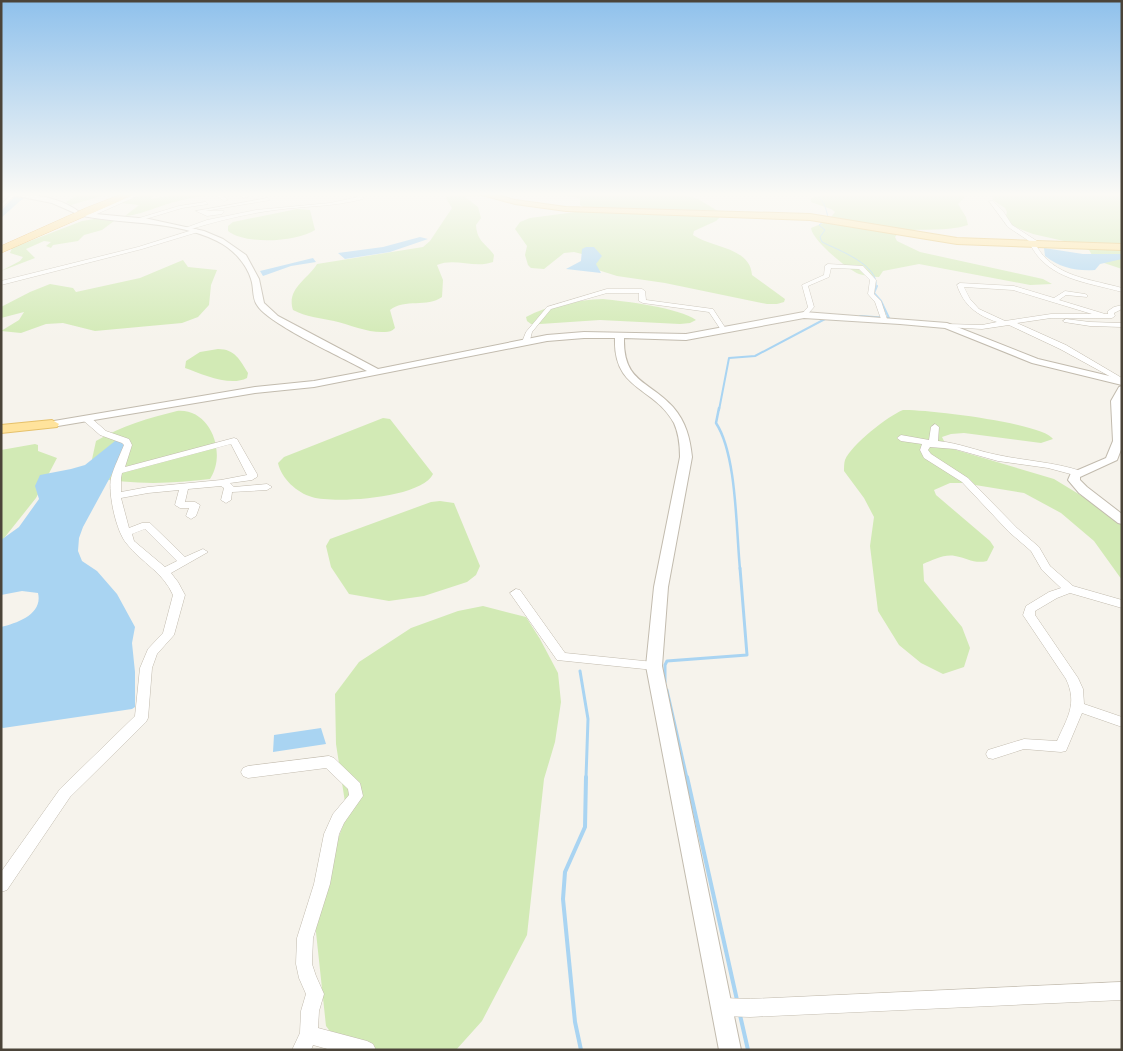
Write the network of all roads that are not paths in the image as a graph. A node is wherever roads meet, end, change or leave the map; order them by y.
1 (19, 242) edge
2 (20, 242) edge
3 (160, 242) edge
4 (225, 242) edge
5 (999, 242) edge
6 (1033, 242) edge
7 (1036, 244) junction
8 (1122, 247) edge
9 (1, 250) edge
10 (1, 283) edge
11 (1122, 290) edge
12 (1085, 296) dead end
13 (1052, 303) junction
14 (1122, 307) edge
15 (804, 314) junction
16 (1077, 316) junction
17 (1108, 316) junction
18 (1043, 317) junction
19 (884, 320) junction
20 (1006, 323) junction
21 (1122, 323) edge
22 (947, 326) junction
23 (723, 329) junction
24 (620, 336) junction
25 (526, 342) junction
26 (377, 372) junction
27 (1122, 382) edge
28 (1122, 389) edge
29 (87, 420) junction
30 (52, 424) joint
31 (935, 428) dead end
32 (1, 429) edge
33 (901, 438) dead end
34 (933, 443) junction
35 (119, 470) junction
36 (1078, 473) junction
37 (184, 487) junction
38 (267, 487) dead end
39 (226, 491) junction
40 (116, 496) junction
41 (191, 516) dead end
42 (1122, 520) edge
43 (126, 533) junction
44 (203, 552) dead end
45 (184, 562) junction
46 (164, 572) junction
47 (1069, 589) junction
48 (516, 593) dead end
49 (1122, 604) edge
50 (654, 666) junction
51 (1078, 707) junction
52 (1122, 722) edge
53 (993, 754) dead end
54 (248, 772) dead end
55 (1, 885) edge
56 (1122, 991) edge
57 (722, 1007) junction
58 (305, 1042) edge
59 (367, 1050) edge
60 (730, 1050) edge

1 - 9 highway
2 - 9 highway
3 - 10 street
4 - 26 street
5 - 7 main road
6 - 7 street
7 - 8 main road
7 - 11 street
12 - 13 street
13 - 16 street
13 - 17 street
13 - 20 street
14 - 17 street
15 - 19 street
15 - 19 street
15 - 23 street
16 - 17 street
16 - 18 street
17 - 21 street
18 - 20 street
18 - 21 street
19 - 22 street
20 - 22 street
20 - 27 street
22 - 27 street
23 - 24 street
23 - 25 street
24 - 25 street
24 - 50 street
25 - 26 street
26 - 29 street
28 - 36 street
29 - 30 street
29 - 35 street
30 - 32 main road
31 - 34 street
33 - 34 street
34 - 36 street
34 - 47 street
35 - 39 street
35 - 40 street
36 - 42 street
37 - 39 street
37 - 40 street
37 - 41 street
38 - 39 street
40 - 43 street
43 - 45 street
43 - 46 street
44 - 45 street
45 - 46 street
46 - 55 street
47 - 49 street
47 - 51 street
48 - 50 street
50 - 57 street
51 - 52 street
51 - 53 street
54 - 58 street
56 - 57 street
57 - 60 street
58 - 59 street

